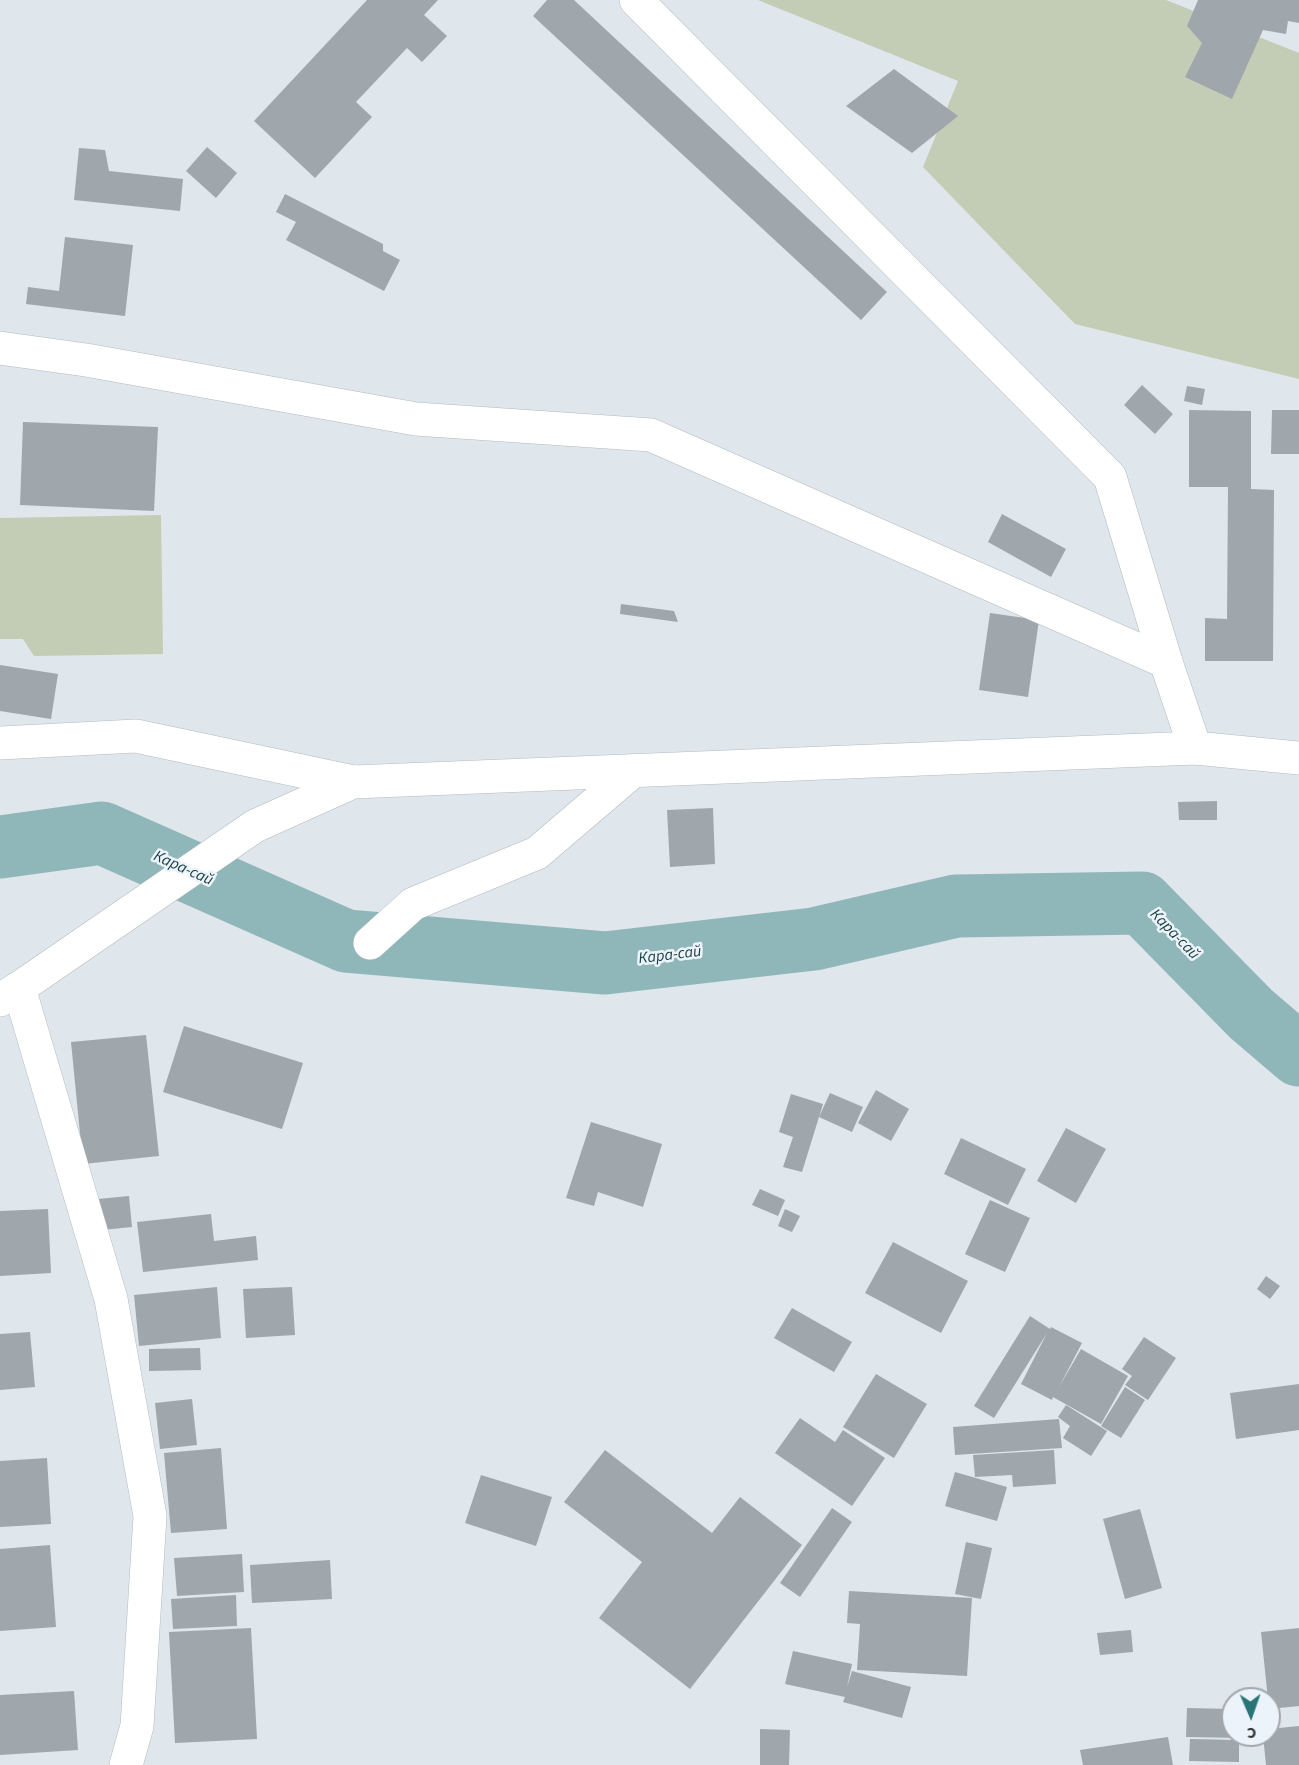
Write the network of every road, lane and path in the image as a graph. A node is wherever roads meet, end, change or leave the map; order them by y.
1 (636, 0) edge
2 (0, 348) edge
3 (1166, 662) junction
4 (0, 743) edge
5 (1196, 748) junction
6 (1299, 758) edge
7 (633, 771) junction
8 (353, 782) junction
9 (370, 943) dead end
10 (10, 994) edge
11 (126, 1765) edge

1 - 3 street
2 - 3 street
3 - 5 street
4 - 8 street
5 - 6 street
5 - 7 street
7 - 8 street
7 - 9 street
8 - 10 street
10 - 11 street

